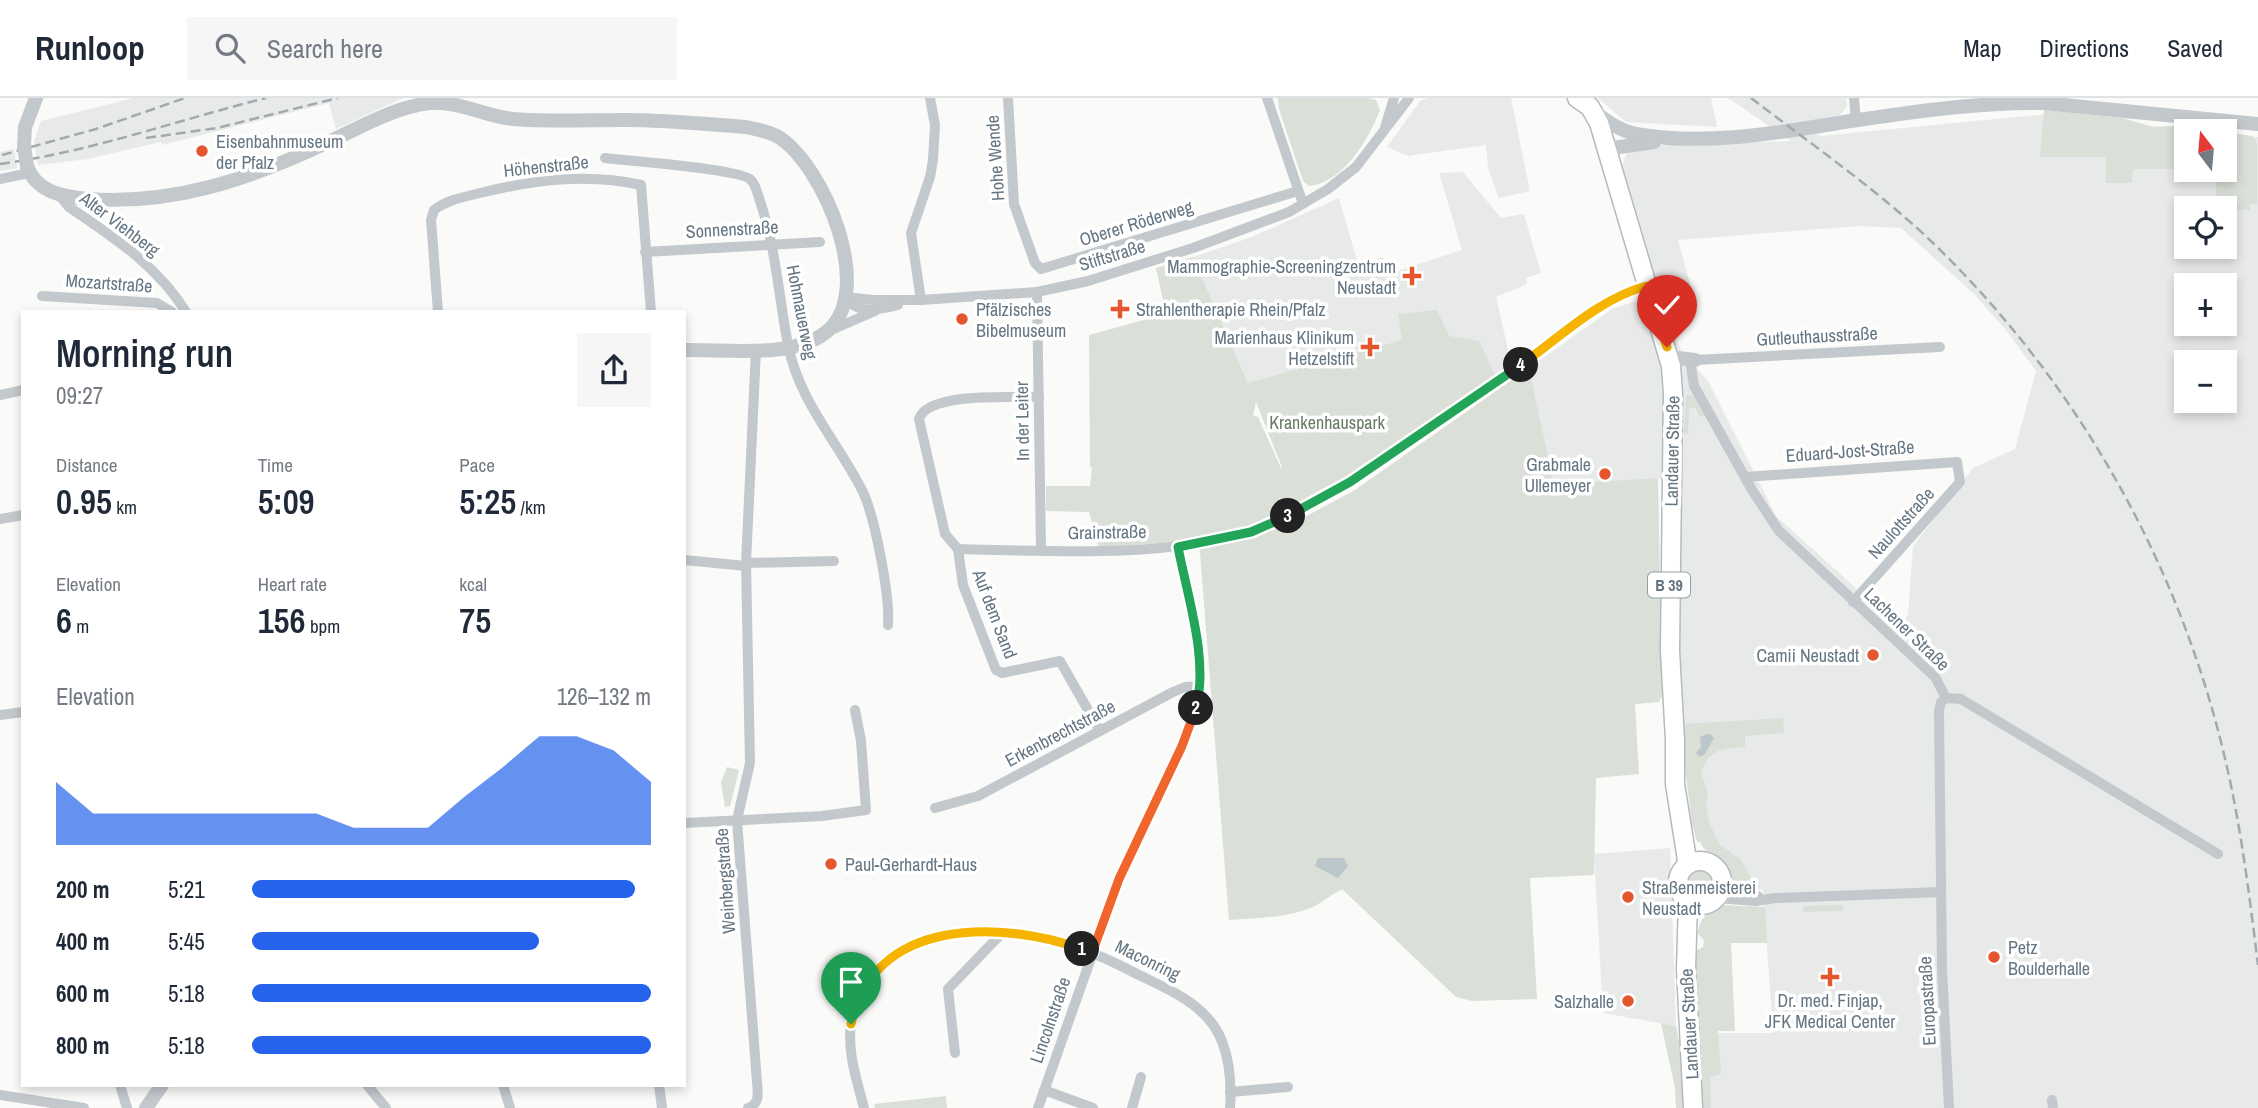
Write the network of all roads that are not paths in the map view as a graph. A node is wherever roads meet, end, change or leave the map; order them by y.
1 (36, 98) edge
2 (930, 98) edge
3 (1008, 98) edge
4 (1266, 98) edge
5 (1394, 98) edge
6 (1409, 98) edge
7 (1577, 98) edge
8 (1854, 98) edge
9 (2029, 101) edge
10 (468, 102) edge
11 (1594, 112) junction
12 (1856, 121) junction
13 (2258, 124) edge
14 (1384, 131) junction
15 (1679, 138) junction
16 (1606, 149) junction
17 (605, 158) dead end
18 (28, 170) junction
19 (0, 179) edge
20 (1298, 191) junction
21 (60, 197) junction
22 (1304, 205) junction
23 (1017, 215) joint
24 (820, 242) dead end
25 (772, 244) junction
26 (645, 252) junction
27 (1646, 286) junction
28 (1037, 292) junction
29 (42, 296) dead end
30 (845, 297) junction
31 (921, 300) junction
32 (880, 309) junction
33 (169, 310) edge
34 (185, 310) edge
35 (438, 310) edge
36 (651, 310) edge
37 (825, 333) junction
38 (1940, 347) dead end
39 (789, 348) junction
40 (686, 350) edge
41 (755, 350) junction
42 (1695, 360) junction
43 (1671, 368) junction
44 (1694, 386) junction
45 (21, 390) edge
46 (0, 395) edge
47 (1039, 397) junction
48 (1957, 462) joint
49 (1745, 477) junction
50 (21, 515) edge
51 (0, 519) edge
52 (1178, 547) junction
53 (957, 549) junction
54 (1041, 550) junction
55 (686, 560) edge
56 (834, 561) dead end
57 (746, 565) junction
58 (1853, 602) junction
59 (888, 625) dead end
60 (1201, 686) junction
61 (1946, 698) junction
62 (855, 710) dead end
63 (21, 712) edge
64 (0, 715) edge
65 (1100, 731) junction
66 (935, 808) dead end
67 (737, 820) junction
68 (686, 823) edge
69 (2218, 854) dead end
70 (1694, 863) junction
71 (1941, 892) junction
72 (1707, 897) junction
73 (1002, 933) junction
74 (1092, 953) junction
75 (955, 1053) dead end
76 (1141, 1077) dead end
77 (121, 1087) edge
78 (161, 1087) edge
79 (369, 1087) edge
80 (504, 1087) edge
81 (659, 1087) edge
82 (1288, 1087) dead end
83 (1044, 1090) junction
84 (1230, 1092) junction
85 (0, 1095) edge
86 (25, 1103) edge
87 (84, 1108) edge
88 (127, 1108) edge
89 (146, 1108) edge
90 (386, 1108) edge
91 (510, 1108) edge
92 (662, 1108) edge
93 (748, 1108) edge
94 (864, 1108) edge
95 (1038, 1108) edge
96 (1093, 1108) edge
97 (1132, 1108) edge
98 (1230, 1108) edge
99 (1693, 1108) edge
100 (1949, 1108) edge

1 - 18 street, bridge
2 - 31 street
3 - 23 street, Hohe Wende
4 - 20 street
5 - 14 street, Stiftstraße
6 - 14 street, Stiftstraße
7 - 11 main road
8 - 12 street
9 - 12 street
9 - 13 street
10 - 21 street
10 - 30 street
11 - 15 street
11 - 16 main road, Landauer Straße / B 39
12 - 15 street
14 - 22 street, Stiftstraße
15 - 16 street
16 - 27 main road, Landauer Straße / B 39
17 - 25 street, Hohmauerweg
18 - 19 street
18 - 21 street
20 - 22 street
20 - 23 street, Oberer Röderweg
21 - 34 street, Alter Viehberg
22 - 28 street, Stiftstraße
24 - 25 street, Sonnenstraße
25 - 26 street, Sonnenstraße
25 - 39 street, Hohmauerweg
26 - 35 street, Höhenstraße
26 - 36 street, Höhenstraße
27 - 43 main road, Landauer Straße / B 39
27 - 52 street, Grainstraße
28 - 31 street, Stiftstraße
28 - 47 street, In der Leiter
29 - 33 street, Mozartstraße
30 - 31 street, Stiftstraße
30 - 32 street, Stiftstraße
30 - 37 street
31 - 32 street, Stiftstraße
32 - 37 street, Stiftstraße
37 - 39 street
38 - 42 street, Gutleuthausstraße
39 - 41 street
39 - 59 street, Hohmauerweg
40 - 41 street
41 - 57 street, Weinbergstraße
42 - 43 street
42 - 44 street
43 - 44 street
43 - 70 main road, Landauer Straße / B 39
44 - 49 street, Lachener Straße
45 - 46 street
47 - 53 street
47 - 54 street, In der Leiter
48 - 49 street, Eduard-Jost-Straße
48 - 58 street, Naulottstraße
49 - 58 street, Lachener Straße
50 - 51 street
52 - 54 street, Grainstraße
52 - 60 street, Lincolnstraße
53 - 54 street, Grainstraße
53 - 65 street, Auf dem Sand
55 - 57 street
56 - 57 street
57 - 67 street, Weinbergstraße
58 - 61 street, Lachener Straße
60 - 65 street, Erkenbrechtstraße
60 - 74 street, Lincolnstraße
61 - 69 street, Lachener Straße
61 - 71 street, Europastraße
62 - 67 street
63 - 64 street
65 - 66 street, Erkenbrechtstraße
67 - 68 street
67 - 93 street, Weinbergstraße
70 - 72 main road, Landauer Straße / B 39
70 - 72 main road, Landauer Straße / B 39
71 - 72 street
71 - 100 street, Europastraße
72 - 99 main road, Landauer Straße / B 39
73 - 74 street, Maconring
73 - 75 street
73 - 94 street, Maconring
74 - 83 street, Lincolnstraße
74 - 84 street, Maconring
76 - 97 street
77 - 88 street
78 - 89 street
79 - 90 street
80 - 91 street
81 - 92 street
82 - 84 street
83 - 95 street, Lincolnstraße
83 - 96 street
84 - 98 street, Maconring
85 - 86 street
86 - 87 street

